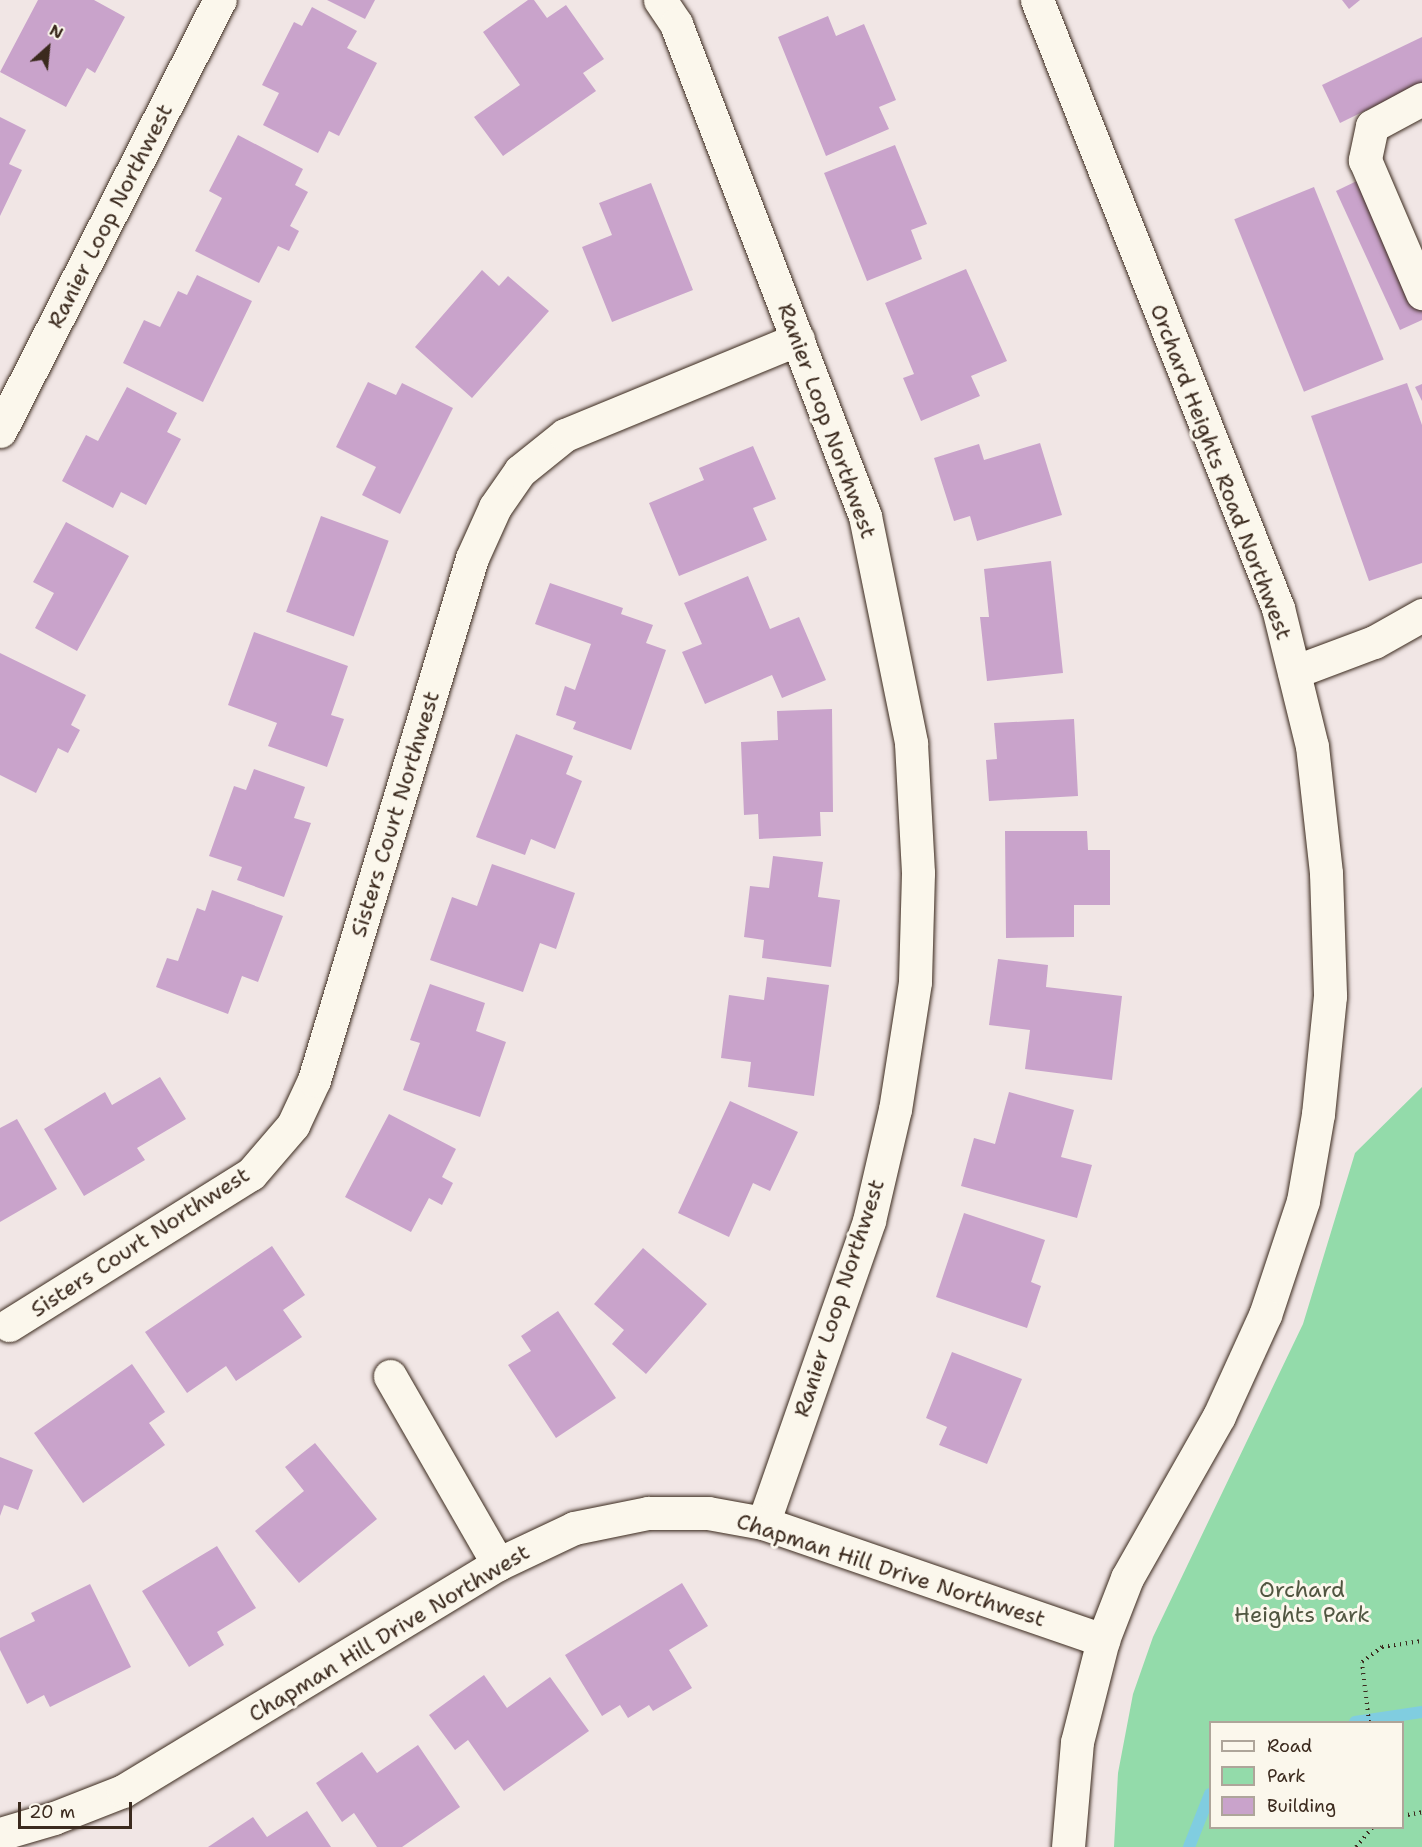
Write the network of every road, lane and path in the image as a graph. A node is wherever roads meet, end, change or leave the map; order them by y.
1 (220, 0) edge
2 (660, 0) edge
3 (1037, 0) edge
4 (1422, 99) edge
5 (1422, 293) edge
6 (798, 339) junction
7 (0, 431) edge
8 (1422, 615) edge
9 (1374, 642) junction
10 (1422, 643) edge
11 (1294, 672) junction
12 (9, 1325) dead end
13 (390, 1376) dead end
14 (763, 1523) junction
15 (498, 1564) junction
16 (1103, 1640) junction
17 (1422, 1641) edge
18 (1369, 1721) edge
19 (1422, 1812) edge
20 (1404, 1816) edge
21 (1370, 1829) edge
22 (0, 1834) edge
23 (1068, 1847) edge
24 (1356, 1847) edge

1 - 7 street, Ranier Loop Northwest
2 - 6 street, Ranier Loop Northwest
3 - 11 street, Orchard Heights Road Northwest
4 - 5 street
6 - 12 street, Sisters Court Northwest
6 - 14 street, Ranier Loop Northwest
8 - 9 street
9 - 10 street
9 - 11 street
11 - 16 street, Orchard Heights Road Northwest
13 - 15 street
14 - 15 street, Chapman Hill Drive Northwest
14 - 16 street, Chapman Hill Drive Northwest
15 - 22 street, Chapman Hill Drive Northwest
16 - 23 street, Orchard Heights Road Northwest
17 - 18 path
19 - 20 path
21 - 24 path

